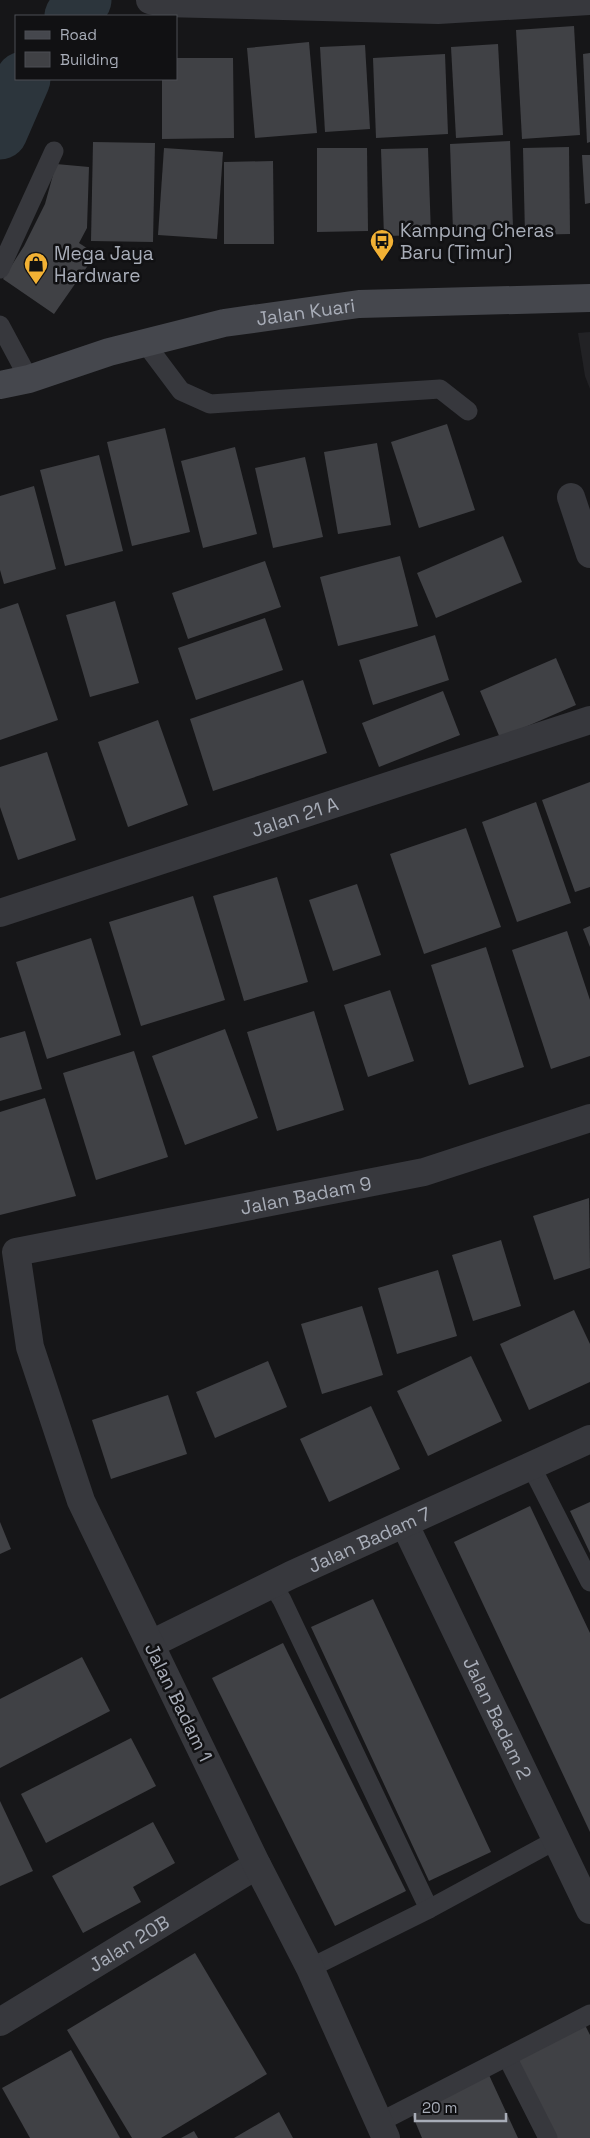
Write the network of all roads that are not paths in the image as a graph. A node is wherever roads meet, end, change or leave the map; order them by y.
1 (582, 1) edge
2 (156, 2) edge
3 (54, 150) dead end
4 (0, 269) edge
5 (590, 298) edge
6 (0, 325) edge
7 (145, 343) junction
8 (29, 379) junction
9 (0, 385) edge
10 (0, 400) edge
11 (468, 411) dead end
12 (571, 497) dead end
13 (590, 554) edge
14 (590, 720) edge
15 (0, 913) edge
16 (590, 1118) edge
17 (8, 1252) edge
18 (590, 1439) edge
19 (531, 1466) junction
20 (404, 1524) junction
21 (590, 1582) edge
22 (272, 1584) junction
23 (151, 1644) junction
24 (556, 1840) junction
25 (257, 1865) junction
26 (429, 1909) junction
27 (590, 1910) edge
28 (310, 1968) junction
29 (590, 2014) edge
30 (0, 2022) edge
31 (507, 2057) junction
32 (382, 2130) edge
33 (548, 2138) edge

1 - 2 street
3 - 4 lane
5 - 7 street, Jalan Kuari
6 - 8 lane
7 - 8 street, Jalan Kuari
7 - 11 lane
8 - 9 street, Jalan Kuari
8 - 10 street, Jalan Kuari
12 - 13 street
14 - 15 street, Jalan 21 A
16 - 17 street, Jalan Badam 9
17 - 23 street, Jalan Badam 1
18 - 19 street, Jalan Badam 7
19 - 20 street, Jalan Badam 7
19 - 21 lane
20 - 22 street, Jalan Badam 7
20 - 24 street, Jalan Badam 2
22 - 23 street, Jalan Badam 7
22 - 26 lane
23 - 25 street, Jalan Badam 1
24 - 26 lane
24 - 27 street, Jalan Badam 2
25 - 28 street, Jalan Badam 1
25 - 30 street, Jalan 20B
26 - 28 lane
28 - 32 street, Jalan Badam 1
29 - 31 lane
31 - 32 lane
31 - 33 lane

